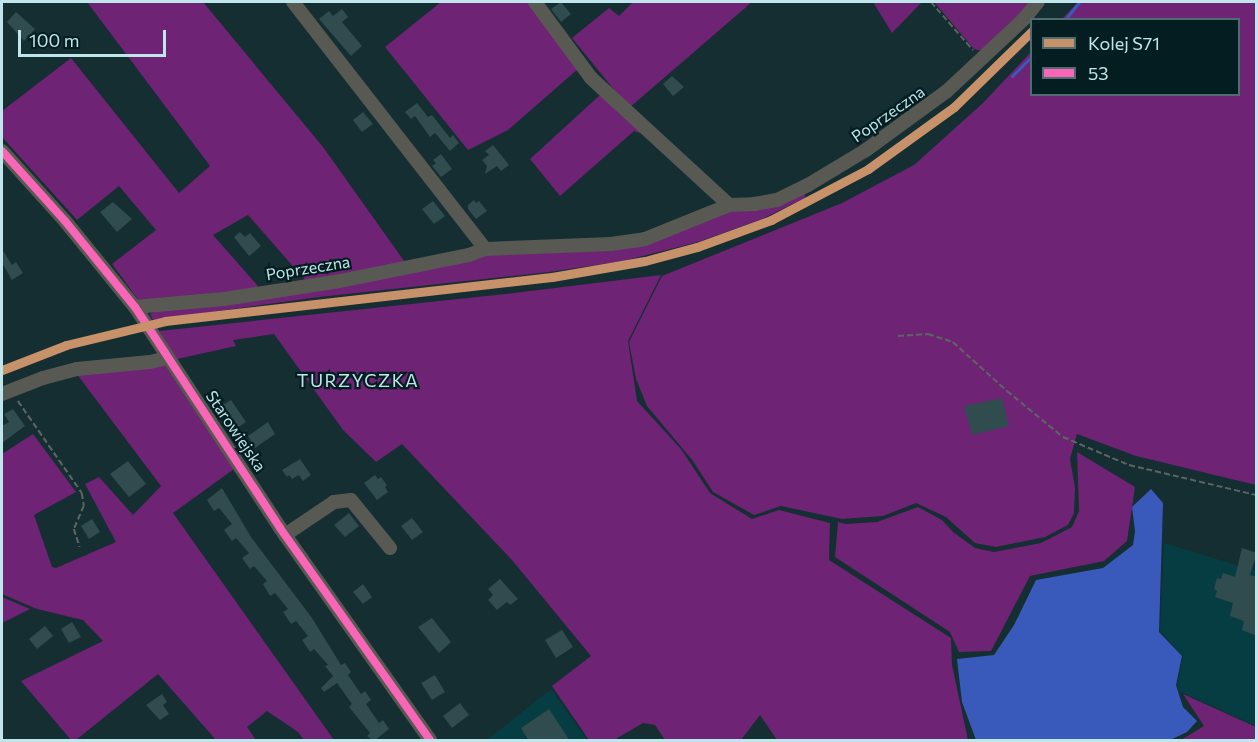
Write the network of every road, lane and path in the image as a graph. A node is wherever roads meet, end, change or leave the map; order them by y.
1 (294, 2) edge
2 (535, 2) edge
3 (931, 2) edge
4 (1038, 2) edge
5 (981, 60) junction
6 (2, 151) edge
7 (729, 205) junction
8 (485, 249) junction
9 (135, 307) junction
10 (898, 336) dead end
11 (167, 358) junction
12 (6, 393) edge
13 (1257, 495) edge
14 (285, 534) junction
15 (80, 547) dead end
16 (390, 548) dead end
17 (430, 741) edge

1 - 8 street
2 - 7 street
3 - 5 path
4 - 5 street, Poprzeczna
5 - 7 street, Poprzeczna
6 - 9 street, Starowiejska
7 - 8 street, Poprzeczna
8 - 9 street, Poprzeczna
9 - 11 street, Starowiejska
10 - 13 path
11 - 12 street
11 - 14 street, Starowiejska
12 - 15 path
14 - 16 street
14 - 17 street, Starowiejska

